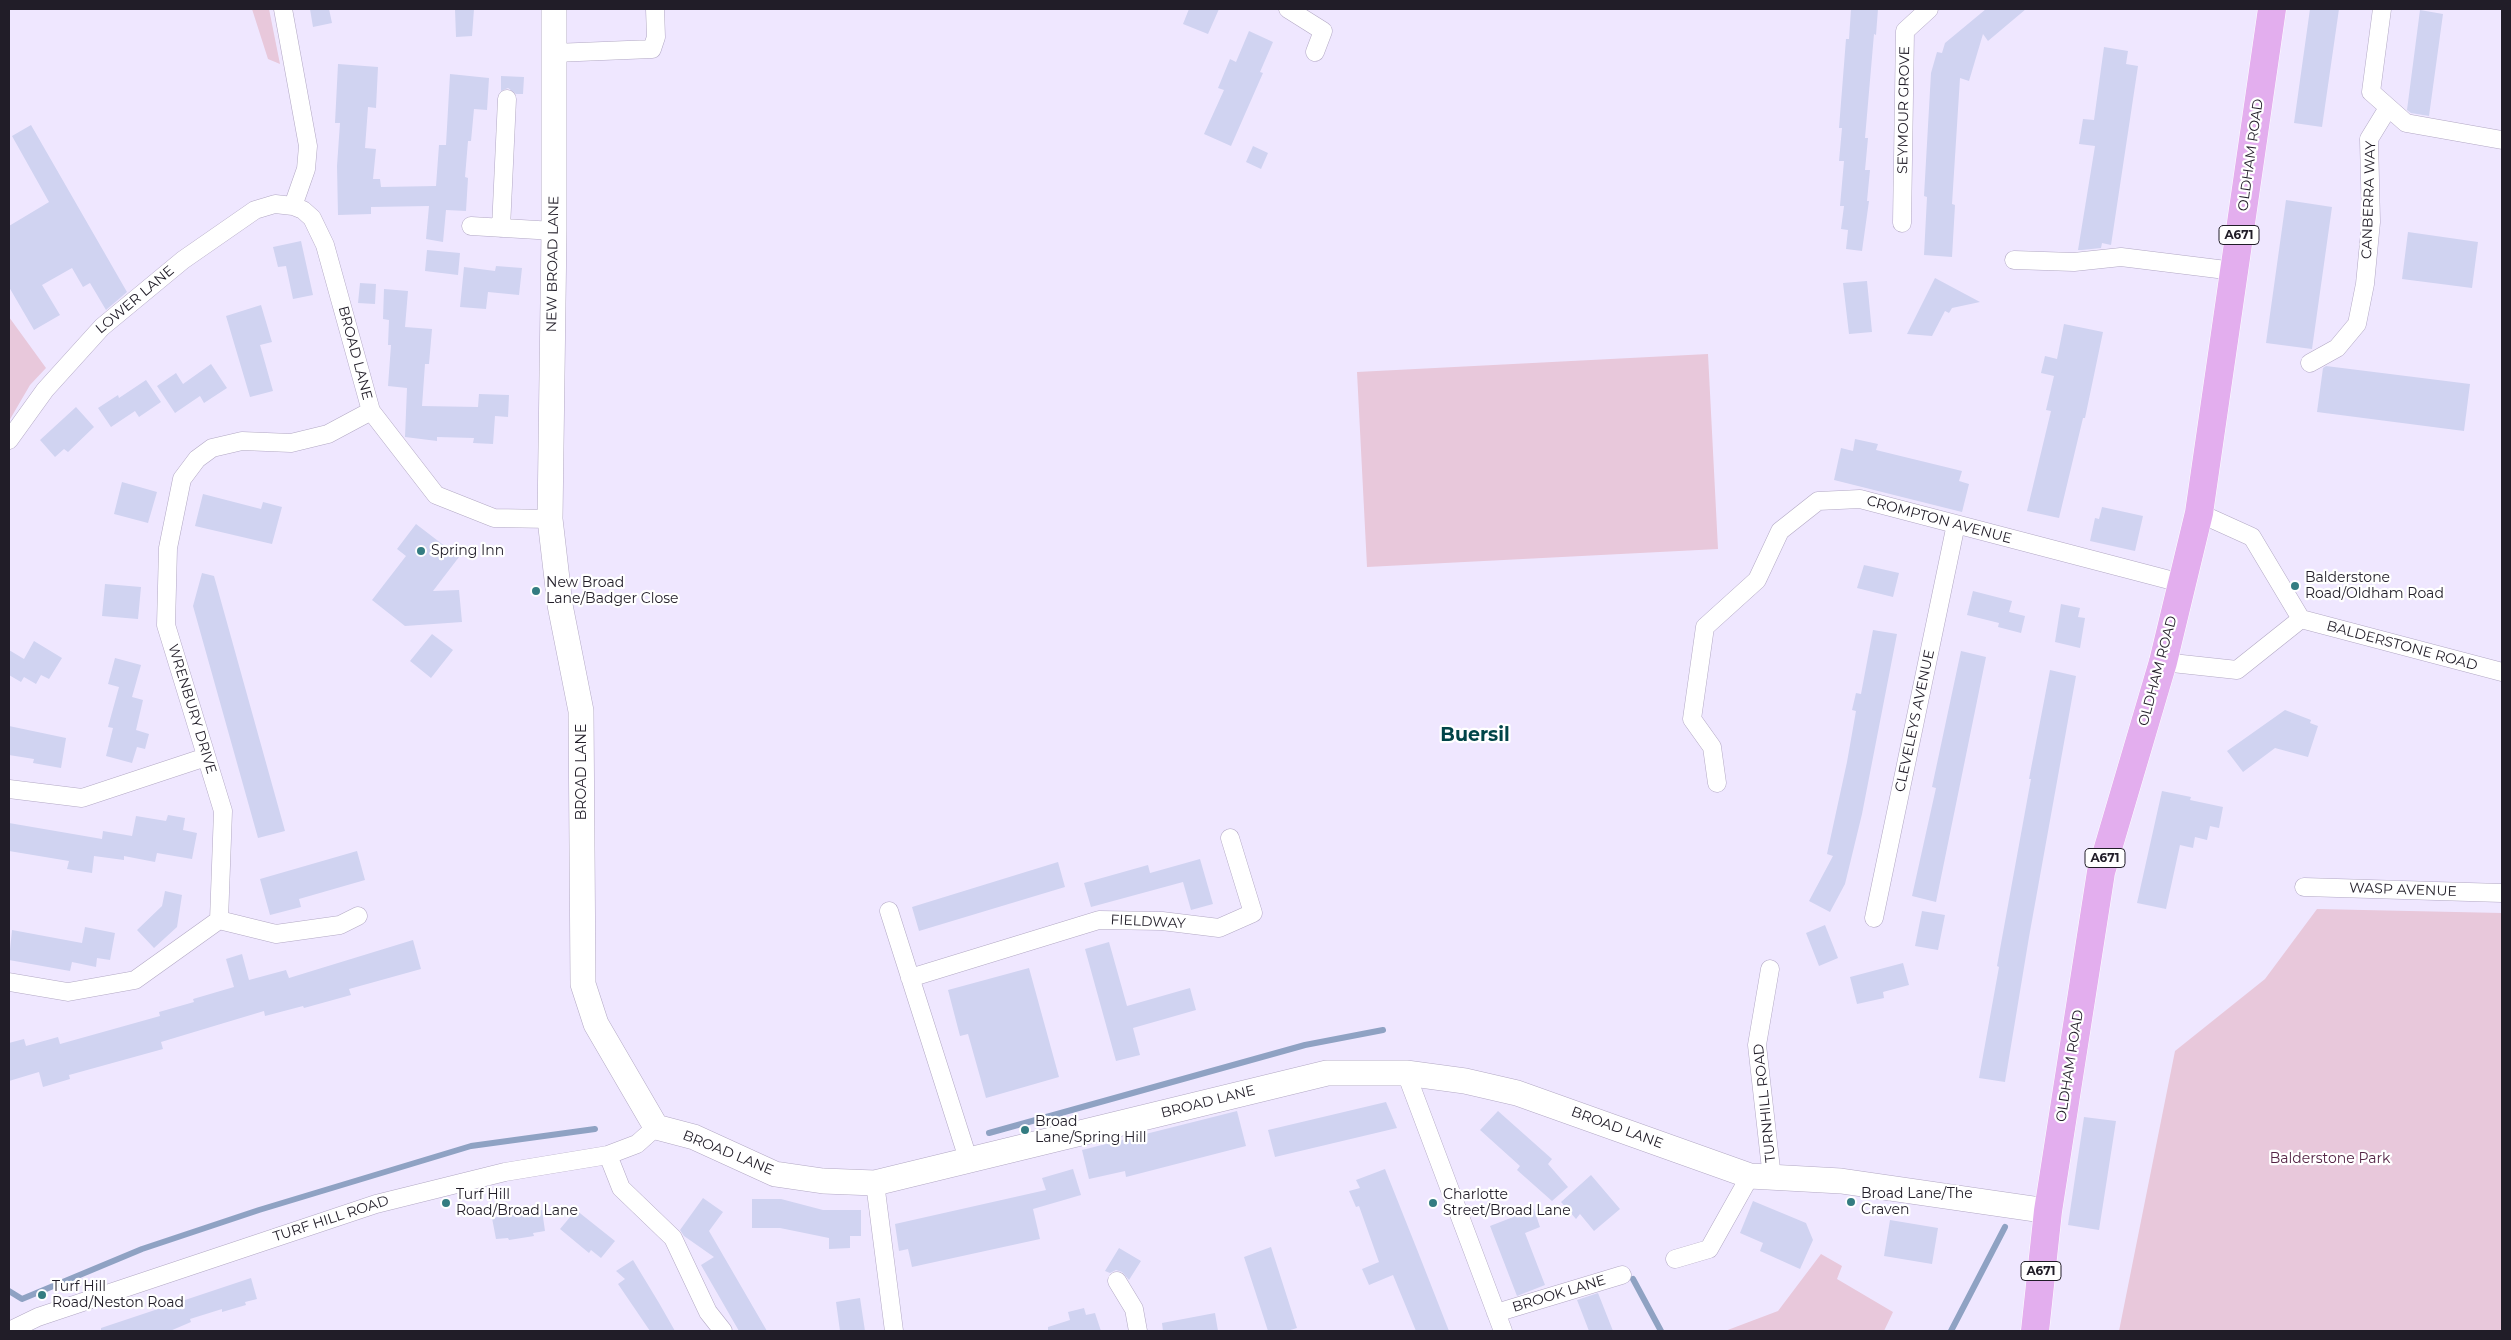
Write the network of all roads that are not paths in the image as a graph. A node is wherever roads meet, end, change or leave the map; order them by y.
1 (283, 9) edge
2 (554, 9) edge
3 (655, 9) edge
4 (1288, 9) edge
5 (1929, 9) edge
6 (2272, 9) edge
7 (2382, 9) edge
8 (1315, 52) dead end
9 (554, 53) junction
10 (508, 99) dead end
11 (2388, 108) junction
12 (2502, 140) edge
13 (293, 206) junction
14 (1902, 223) dead end
15 (471, 226) dead end
16 (501, 228) junction
17 (554, 231) junction
18 (2014, 260) dead end
19 (2234, 271) junction
20 (2310, 363) dead end
21 (371, 411) junction
22 (9, 440) edge
23 (2199, 514) junction
24 (550, 519) junction
25 (1956, 524) junction
26 (2181, 583) junction
27 (2301, 620) junction
28 (2163, 662) junction
29 (2502, 672) edge
30 (206, 757) junction
31 (1717, 783) dead end
32 (9, 789) edge
33 (1230, 838) dead end
34 (2304, 886) dead end
35 (2502, 893) edge
36 (889, 911) dead end
37 (358, 916) dead end
38 (1874, 918) dead end
39 (219, 920) junction
40 (1770, 969) dead end
41 (910, 978) junction
42 (9, 982) edge
43 (1406, 1073) junction
44 (656, 1127) junction
45 (608, 1155) junction
46 (969, 1162) junction
47 (1761, 1177) junction
48 (875, 1183) junction
49 (2048, 1211) junction
50 (1675, 1259) dead end
51 (1622, 1275) dead end
52 (1117, 1280) dead end
53 (1496, 1313) junction
54 (9, 1330) edge
55 (722, 1331) edge
56 (894, 1331) edge
57 (1138, 1331) edge
58 (1503, 1331) edge
59 (2035, 1331) edge

1 - 13 street
2 - 9 main road, NEW BROAD LANE
3 - 9 street
4 - 8 street
5 - 14 street, SEYMOUR GROVE
6 - 19 main road, OLDHAM ROAD / A671
7 - 11 street
9 - 17 main road, NEW BROAD LANE
10 - 16 street
11 - 12 street
11 - 20 street, CANBERRA WAY
13 - 21 street, BROAD LANE
13 - 22 street, LOWER LANE
15 - 16 street
16 - 17 street
17 - 24 main road, NEW BROAD LANE
18 - 19 street
19 - 23 main road, OLDHAM ROAD / A671
21 - 24 street, BROAD LANE
21 - 30 street, WRENBURY DRIVE
23 - 26 main road, OLDHAM ROAD / A671
23 - 27 street
24 - 44 main road, BROAD LANE
25 - 26 street, CROMPTON AVENUE
25 - 31 street, CROMPTON AVENUE
25 - 38 street, CLEVELEYS AVENUE
26 - 28 main road, OLDHAM ROAD / A671
27 - 28 street
27 - 29 street, BALDERSTONE ROAD
28 - 49 main road, OLDHAM ROAD / A671
30 - 32 street
30 - 39 street, WRENBURY DRIVE
33 - 41 street, FIELDWAY
34 - 35 street, WASP AVENUE
36 - 41 street
37 - 39 street
39 - 42 street
40 - 47 street, TURNHILL ROAD
41 - 46 street
43 - 46 main road, BROAD LANE
43 - 47 main road, BROAD LANE
43 - 53 street
44 - 45 street, TURF HILL ROAD
44 - 48 main road, BROAD LANE
45 - 54 street, TURF HILL ROAD
45 - 55 street
46 - 48 main road, BROAD LANE
47 - 49 main road, BROAD LANE
47 - 50 street
48 - 56 street
49 - 59 main road, OLDHAM ROAD / A671
51 - 53 street, BROOK LANE
52 - 57 street
53 - 58 street

